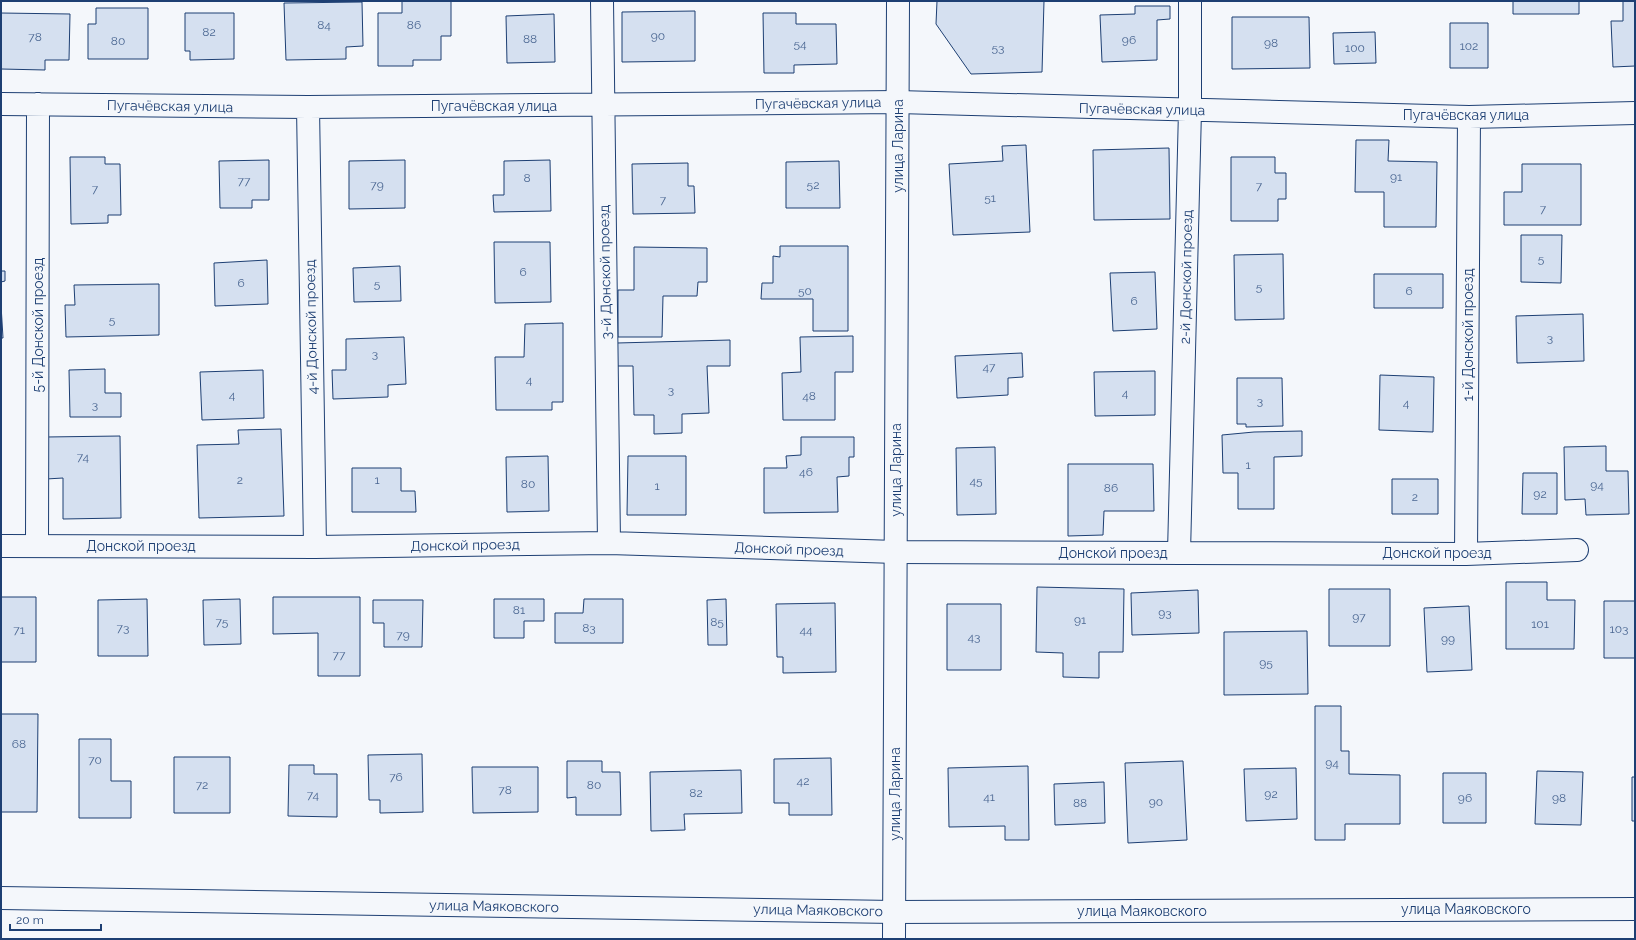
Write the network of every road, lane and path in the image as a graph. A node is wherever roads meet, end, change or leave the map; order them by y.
1 (602, 1) edge
2 (898, 1) edge
3 (1190, 1) edge
4 (898, 102) junction
5 (1, 104) edge
6 (38, 104) junction
7 (602, 106) junction
8 (308, 107) junction
9 (1190, 110) junction
10 (1635, 113) edge
11 (1469, 117) junction
12 (609, 543) junction
13 (37, 545) junction
14 (1, 546) edge
15 (315, 547) junction
16 (1577, 550) dead end
17 (896, 552) junction
18 (1179, 553) junction
19 (1466, 554) junction
20 (1, 898) edge
21 (1635, 909) edge
22 (895, 912) junction
23 (894, 939) edge

1 - 7 street, 3-й Донской проезд
2 - 4 street, улица Ларина
3 - 9 street, 2-й Донской проезд
4 - 7 street, Пугачёвская улица
4 - 9 street, Пугачёвская улица
4 - 17 street, улица Ларина
5 - 6 street, Пугачёвская улица
6 - 8 street, Пугачёвская улица
6 - 13 street, 5-й Донской проезд
7 - 8 street, Пугачёвская улица
7 - 12 street, 3-й Донской проезд
8 - 15 street, 4-й Донской проезд
9 - 11 street, Пугачёвская улица
9 - 18 street, 2-й Донской проезд
10 - 11 street, Пугачёвская улица
11 - 19 street, 1-й Донской проезд
12 - 15 street, Донской проезд
12 - 17 street, Донской проезд
13 - 14 street, Донской проезд
13 - 15 street, Донской проезд
16 - 19 street, Донской проезд
17 - 18 street, Донской проезд
17 - 22 street, улица Ларина
18 - 19 street, Донской проезд
20 - 22 street, улица Маяковского
21 - 22 street, улица Маяковского
22 - 23 street, улица Ларина

